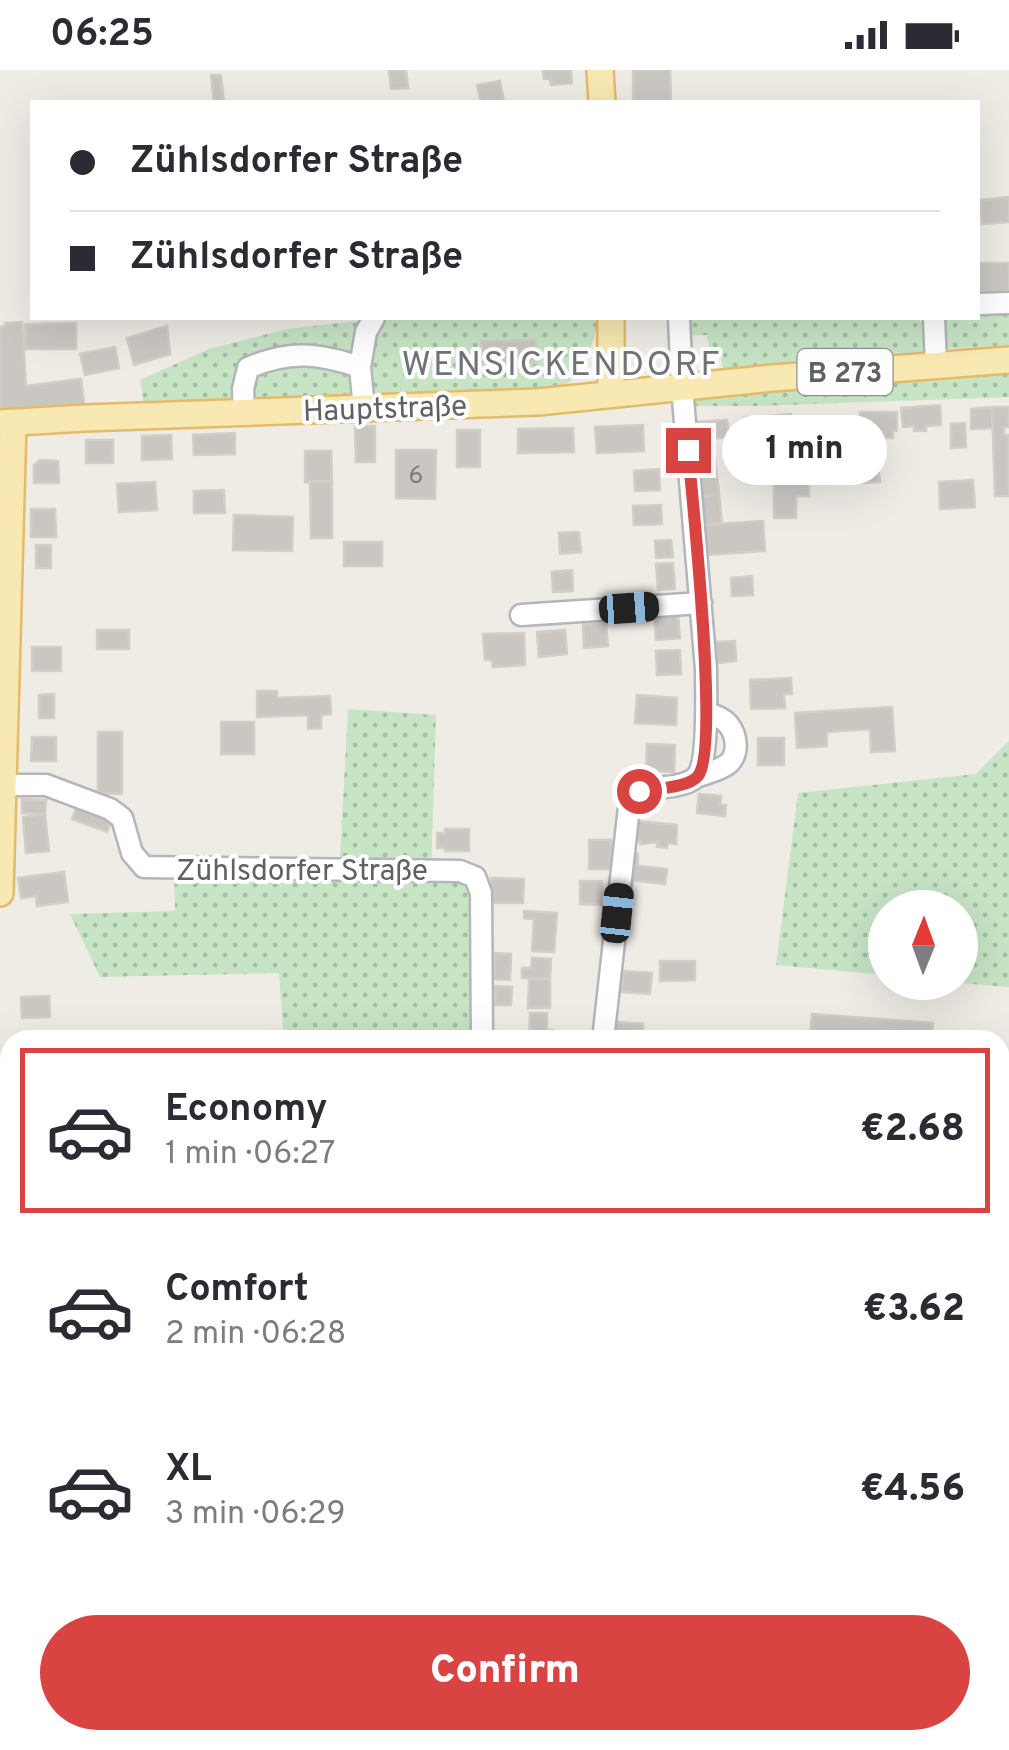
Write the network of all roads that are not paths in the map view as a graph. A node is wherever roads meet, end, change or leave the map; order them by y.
1 (600, 70) edge
2 (602, 100) edge
3 (1009, 303) edge
4 (980, 304) edge
5 (373, 320) edge
6 (611, 320) edge
7 (679, 320) edge
8 (934, 320) edge
9 (1009, 360) edge
10 (936, 366) junction
11 (360, 367) junction
12 (682, 386) junction
13 (611, 394) junction
14 (364, 409) junction
15 (244, 412) junction
16 (6, 423) edge
17 (701, 603) junction
18 (521, 615) dead end
19 (706, 713) junction
20 (699, 776) junction
21 (4, 785) junction
22 (0, 893) edge
23 (482, 1030) edge
24 (604, 1030) edge

1 - 2 main road
3 - 4 street
5 - 11 street
6 - 13 main road
7 - 12 street
8 - 10 street
9 - 10 main road, Hauptstraße / B 273
10 - 12 main road, Hauptstraße / B 273
11 - 14 street
11 - 15 street
12 - 13 main road, Hauptstraße / B 273
12 - 17 street
13 - 14 main road, Hauptstraße / B 273
14 - 15 main road, Hauptstraße / B 273
15 - 16 main road, Hauptstraße / B 273
16 - 21 main road
17 - 18 street
17 - 19 street
19 - 20 street
19 - 20 street
20 - 24 street
21 - 22 main road
21 - 23 street, Zühlsdorfer Straße

